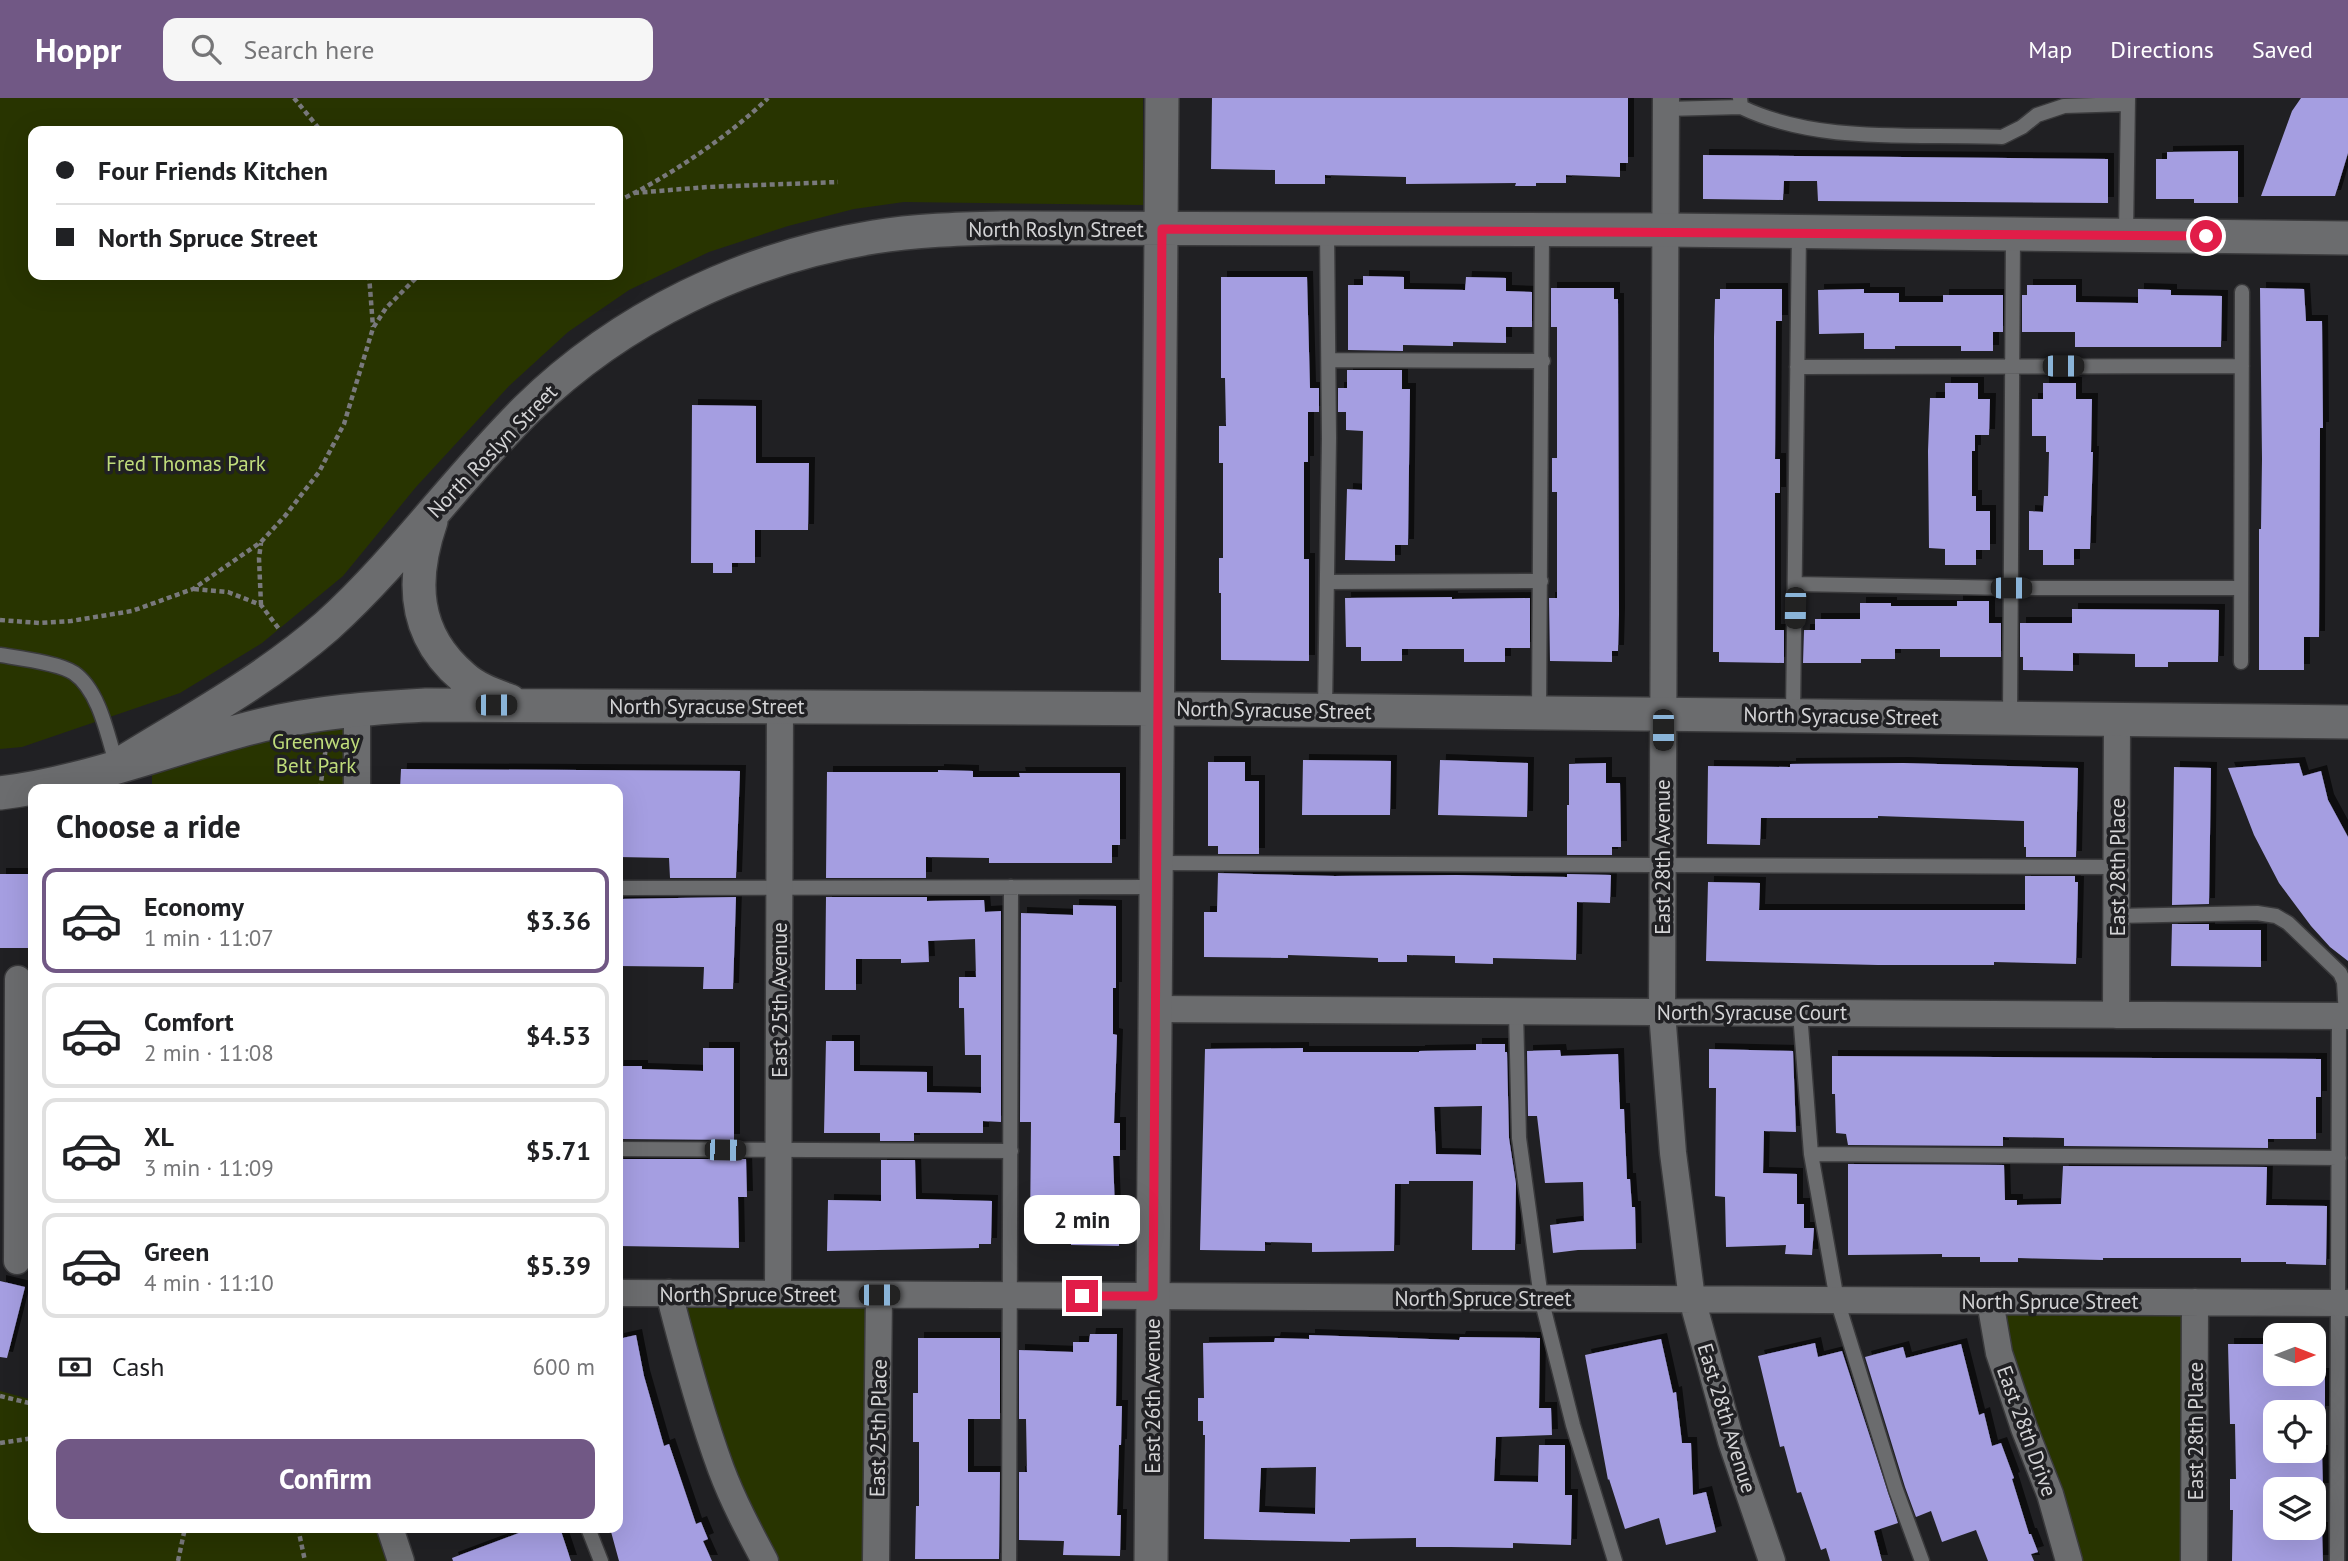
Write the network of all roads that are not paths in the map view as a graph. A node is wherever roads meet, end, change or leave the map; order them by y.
1 (1162, 98) edge
2 (2128, 101) edge
3 (1740, 103) edge
4 (1666, 104) edge
5 (1162, 229) junction
6 (1327, 229) junction
7 (1542, 230) junction
8 (1665, 230) junction
9 (1798, 232) junction
10 (2014, 234) junction
11 (2126, 234) junction
12 (2348, 238) edge
13 (2242, 292) dead end
14 (1329, 360) junction
15 (1543, 361) junction
16 (2011, 366) junction
17 (2242, 366) junction
18 (1797, 367) junction
19 (436, 508) junction
20 (1541, 581) junction
21 (1327, 582) junction
22 (1795, 584) junction
23 (2011, 588) junction
24 (2241, 588) junction
25 (0, 655) edge
26 (2241, 662) dead end
27 (520, 705) junction
28 (780, 707) junction
29 (1157, 708) junction
30 (357, 709) junction
31 (1325, 710) junction
32 (1539, 713) junction
33 (1663, 713) junction
34 (1793, 715) junction
35 (2010, 718) junction
36 (2117, 719) junction
37 (2348, 722) edge
38 (117, 766) junction
39 (48, 784) edge
40 (357, 784) edge
41 (28, 788) edge
42 (0, 793) edge
43 (1662, 865) junction
44 (2117, 867) junction
45 (1156, 875) junction
46 (1011, 887) junction
47 (623, 888) edge
48 (780, 888) junction
49 (2116, 916) junction
50 (17, 979) edge
51 (1155, 1009) junction
52 (1516, 1011) junction
53 (1662, 1012) junction
54 (1800, 1013) junction
55 (2116, 1015) junction
56 (2344, 1016) edge
57 (623, 1149) edge
58 (779, 1151) junction
59 (1011, 1151) junction
60 (1811, 1154) junction
61 (2339, 1158) junction
62 (17, 1261) edge
63 (623, 1293) edge
64 (669, 1293) junction
65 (778, 1294) junction
66 (879, 1295) junction
67 (1010, 1295) junction
68 (1153, 1296) junction
69 (1541, 1298) junction
70 (1692, 1299) junction
71 (1838, 1300) junction
72 (1990, 1301) junction
73 (2195, 1302) junction
74 (2344, 1303) edge
75 (392, 1533) edge
76 (590, 1533) edge
77 (401, 1561) edge
78 (601, 1561) edge
79 (765, 1561) edge
80 (876, 1561) edge
81 (1009, 1561) edge
82 (1151, 1561) edge
83 (1615, 1561) edge
84 (1772, 1561) edge
85 (1922, 1561) edge
86 (2069, 1561) edge
87 (2194, 1561) edge
88 (2337, 1561) edge

1 - 5 street, East 26th Avenue
2 - 3 lane
2 - 11 lane
3 - 4 lane
4 - 8 street, East 28th Avenue
5 - 6 street, North Roslyn Street
5 - 19 street, North Roslyn Street
5 - 29 street, East 26th Avenue
6 - 7 street, North Roslyn Street
6 - 14 lane
7 - 8 street, North Roslyn Street
7 - 15 lane
8 - 9 street, North Roslyn Street
8 - 33 street, East 28th Avenue
9 - 10 street, North Roslyn Street
9 - 18 lane
10 - 11 street, North Roslyn Street
10 - 16 lane
11 - 12 street, North Roslyn Street
13 - 17 lane
14 - 15 lane
14 - 21 lane
15 - 20 lane
16 - 17 lane
16 - 18 lane
16 - 23 lane
17 - 24 lane
18 - 22 lane
19 - 27 street
19 - 38 street, North Roslyn Street
20 - 21 lane
20 - 32 lane
21 - 31 lane
22 - 23 lane
22 - 34 lane
23 - 24 lane
23 - 35 lane
24 - 26 lane
25 - 38 lane
27 - 28 street, North Syracuse Street
27 - 30 street, North Syracuse Street
28 - 29 street, North Syracuse Street
28 - 48 street, East 25th Avenue
29 - 31 street, North Syracuse Street
29 - 45 street, East 26th Avenue
30 - 38 street, North Syracuse Street
30 - 40 street
31 - 32 street, North Syracuse Street
32 - 33 street, North Syracuse Street
33 - 34 street, North Syracuse Street
33 - 43 street, East 28th Avenue
34 - 35 street, North Syracuse Street
35 - 36 street, North Syracuse Street
36 - 37 street, North Syracuse Street
36 - 44 street, East 28th Place
38 - 39 street, North Syracuse Street
41 - 42 street, North Syracuse Street
43 - 44 lane
43 - 45 lane
43 - 53 street, East 28th Avenue
44 - 49 street, East 28th Place
45 - 46 lane
45 - 51 street, East 26th Avenue
46 - 48 lane
46 - 59 lane
47 - 48 lane
48 - 58 street, East 25th Avenue
49 - 55 street, East 28th Place
49 - 56 lane
50 - 62 street
51 - 52 street, North Syracuse Court
51 - 68 street, East 26th Avenue
52 - 53 street, North Syracuse Court
52 - 69 lane
53 - 54 street, North Syracuse Court
53 - 70 street, East 28th Avenue
54 - 55 street, North Syracuse Court
54 - 60 lane
55 - 56 street, North Syracuse Court
56 - 61 lane
57 - 58 lane
58 - 59 lane
58 - 65 street, East 25th Avenue
59 - 67 lane
60 - 61 lane
60 - 71 lane
61 - 74 lane
63 - 64 street, North Spruce Street
64 - 65 street, North Spruce Street
64 - 79 street
65 - 66 street, North Spruce Street
66 - 67 street, North Spruce Street
66 - 80 street, East 25th Place
67 - 68 street, North Spruce Street
67 - 81 lane
68 - 69 street, North Spruce Street
68 - 82 street, East 26th Avenue
69 - 70 street, North Spruce Street
69 - 83 lane
70 - 71 street, North Spruce Street
70 - 84 street, East 28th Avenue
71 - 72 street, North Spruce Street
71 - 85 lane
72 - 73 street, North Spruce Street
72 - 86 street, East 28th Drive
73 - 74 street, North Spruce Street
73 - 87 street, East 28th Place
74 - 88 lane
75 - 77 street
76 - 78 lane

